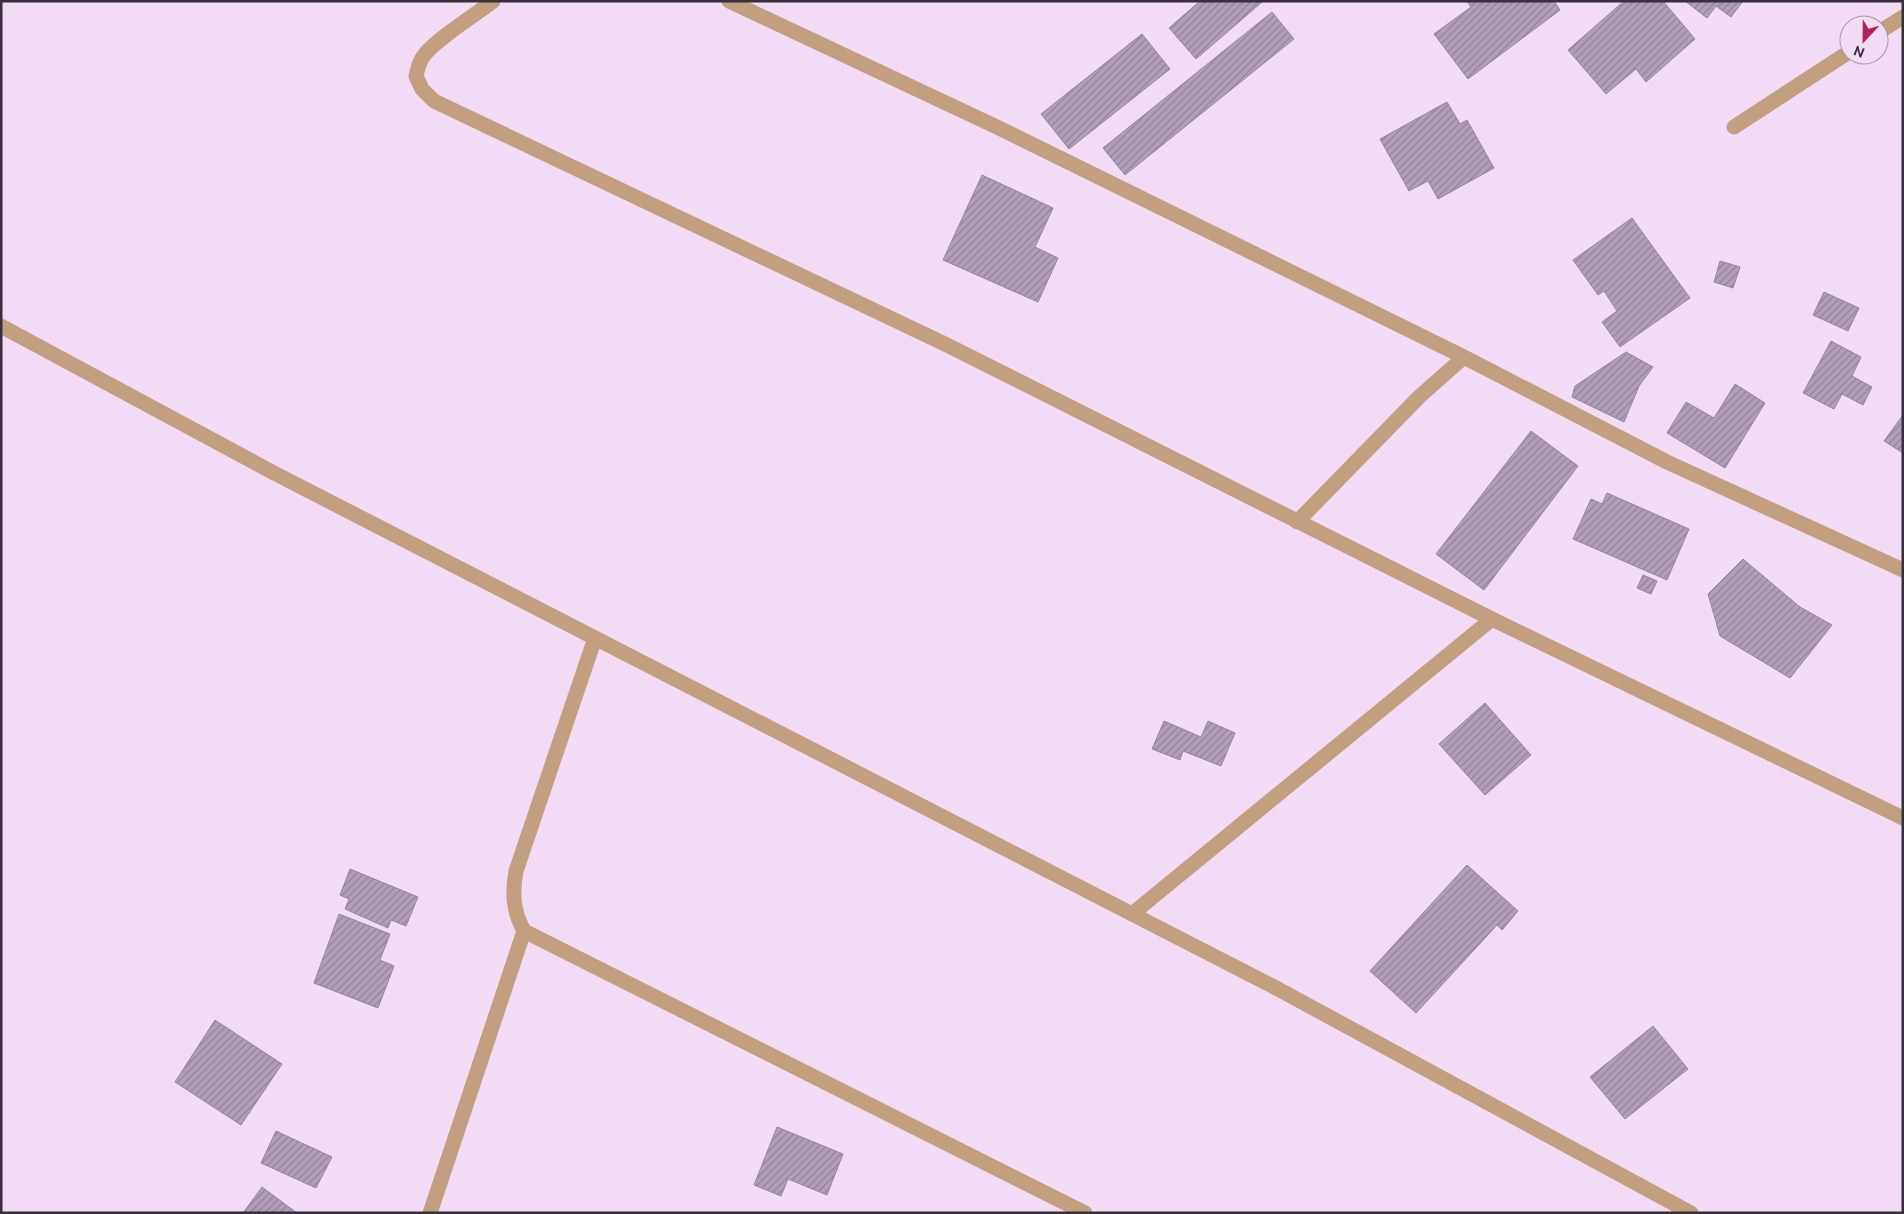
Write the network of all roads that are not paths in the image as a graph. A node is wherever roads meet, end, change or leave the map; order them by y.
1 (493, 1) edge
2 (729, 1) edge
3 (1903, 17) edge
4 (1889, 26) edge
5 (1839, 58) edge
6 (1734, 126) dead end
7 (1, 326) edge
8 (1464, 358) junction
9 (1297, 522) junction
10 (1903, 570) edge
11 (1492, 619) junction
12 (595, 638) junction
13 (1903, 818) edge
14 (1132, 914) junction
15 (524, 931) junction
16 (430, 1213) edge
17 (1085, 1213) edge
18 (1691, 1213) edge

1 - 9 street
2 - 8 street
3 - 4 street
5 - 6 street
7 - 12 street
8 - 9 street
8 - 10 street
9 - 11 street
11 - 13 street
11 - 14 street
12 - 14 street
12 - 15 street
14 - 18 street
15 - 16 street
15 - 17 street

